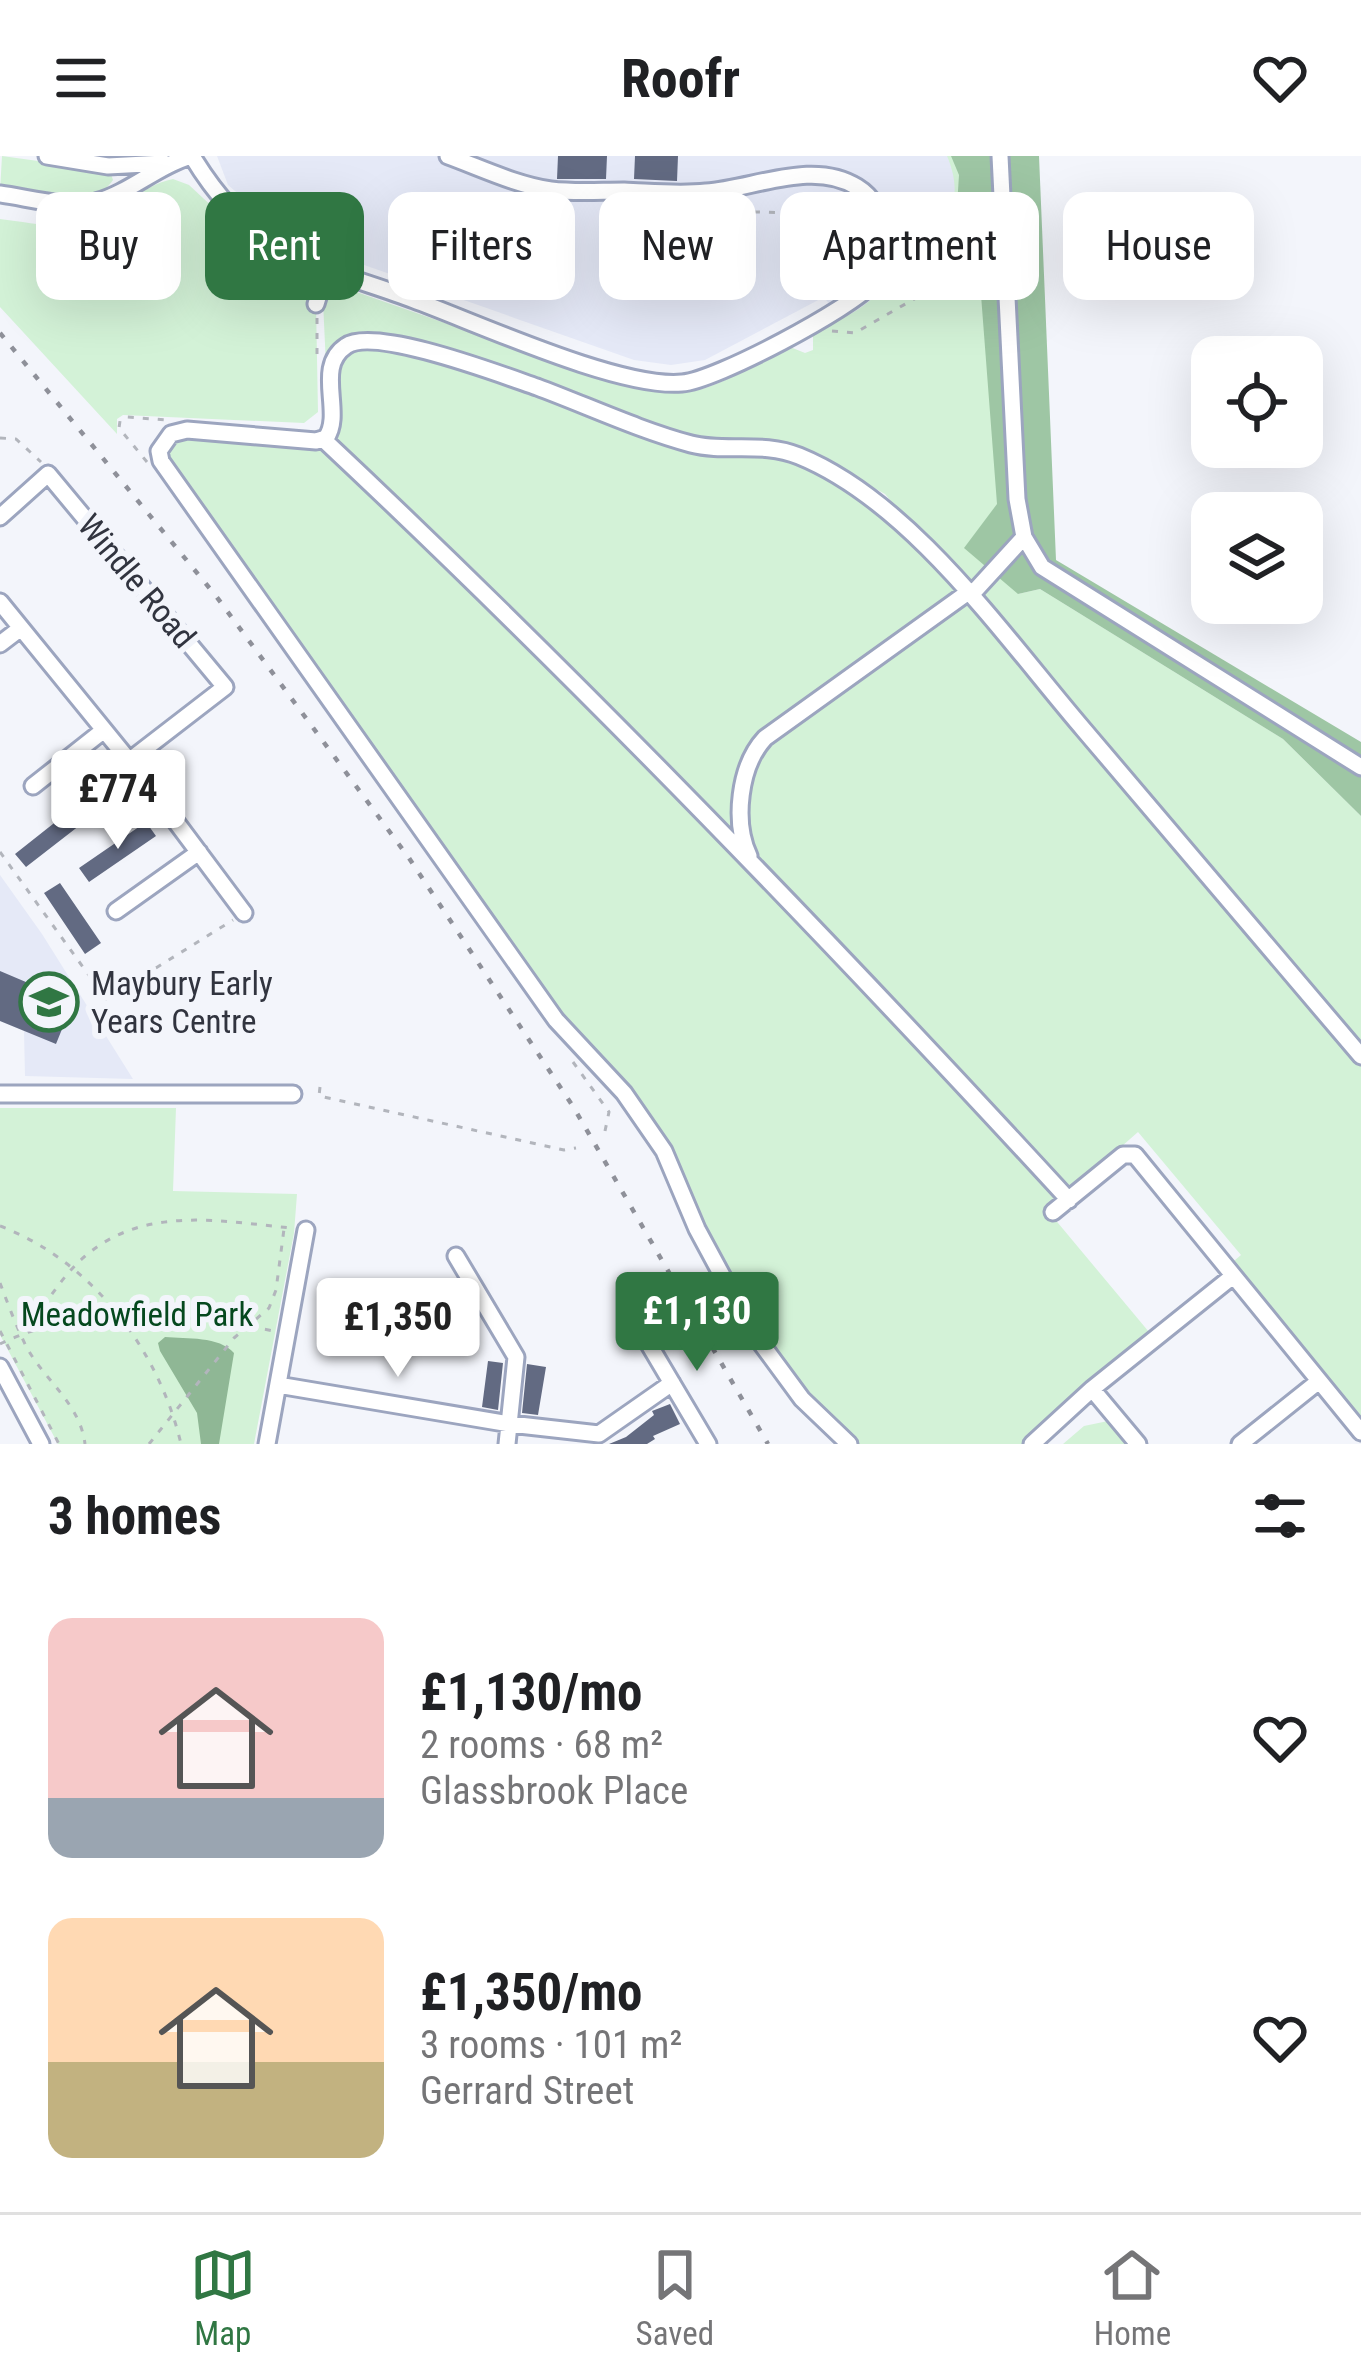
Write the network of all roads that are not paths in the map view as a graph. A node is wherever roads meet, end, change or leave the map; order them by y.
1 (47, 156) edge
2 (191, 156) edge
3 (448, 156) edge
4 (1000, 156) edge
5 (166, 163) junction
6 (108, 166) junction
7 (119, 190) junction
8 (214, 192) edge
9 (0, 194) edge
10 (364, 282) edge
11 (317, 300) edge
12 (316, 304) road end
13 (322, 440) junction
14 (0, 518) edge
15 (1024, 537) junction
16 (970, 593) junction
17 (0, 602) edge
18 (21, 628) junction
19 (0, 644) edge
20 (104, 730) junction
21 (129, 761) junction
22 (1361, 767) edge
23 (33, 786) dead end
24 (199, 852) junction
25 (754, 865) junction
26 (116, 911) dead end
27 (244, 913) road end
28 (1361, 1056) edge
29 (0, 1094) edge
30 (293, 1094) dead end
31 (1069, 1201) junction
32 (1053, 1212) dead end
33 (306, 1230) road end
34 (456, 1256) dead end
35 (1233, 1276) junction
36 (640, 1331) dead end
37 (0, 1367) edge
38 (1318, 1381) junction
39 (672, 1383) junction
40 (278, 1385) junction
41 (1092, 1388) junction
42 (510, 1424) junction
43 (1361, 1432) edge
44 (41, 1444) edge
45 (268, 1444) edge
46 (507, 1444) edge
47 (708, 1444) edge
48 (849, 1444) edge
49 (1031, 1444) edge
50 (1138, 1444) edge
51 (1240, 1444) edge

1 - 6 street
2 - 5 street
2 - 8 street
3 - 10 street
4 - 15 street
5 - 6 street
5 - 7 street
6 - 7 street
7 - 9 street
11 - 12 street
13 - 16 street
13 - 25 street
13 - 48 street
14 - 21 street, Windle Road
15 - 16 street
15 - 22 street
16 - 25 street
16 - 28 street
17 - 18 street
18 - 19 street
18 - 20 street
20 - 21 street
20 - 23 street
21 - 24 street
24 - 26 street
24 - 27 street
25 - 31 street
29 - 30 street
31 - 32 street
31 - 35 street
33 - 40 street
34 - 42 street
35 - 38 street
35 - 41 street
36 - 39 street
37 - 44 street
38 - 43 street
38 - 51 street
39 - 42 street
39 - 47 street
40 - 42 street
40 - 45 street
41 - 49 street
41 - 50 street
42 - 46 street

